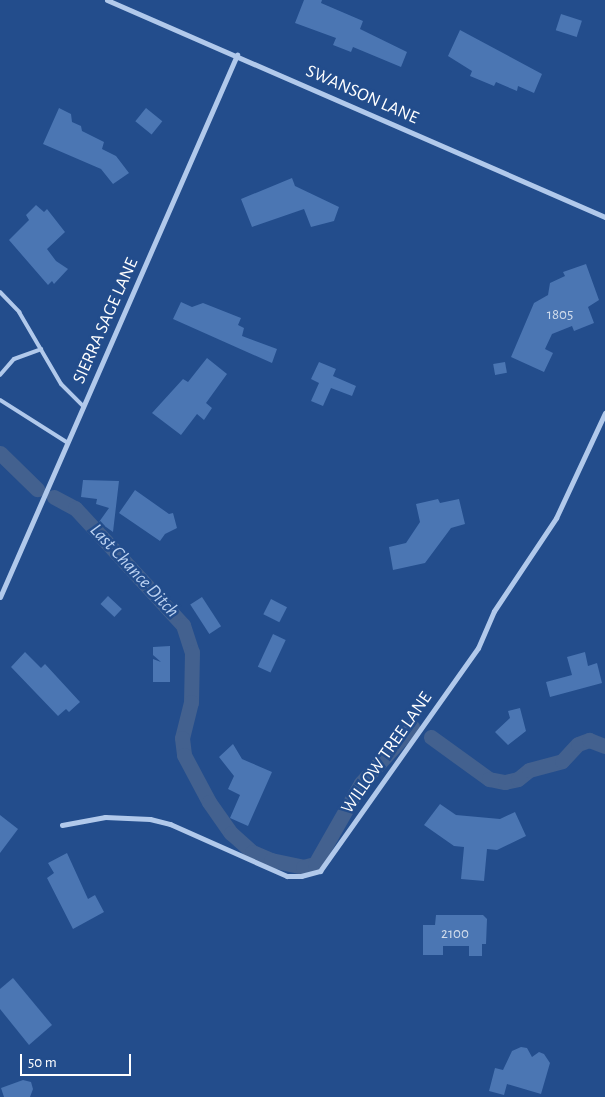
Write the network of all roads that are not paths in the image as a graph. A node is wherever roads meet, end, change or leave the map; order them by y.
1 (107, 0) edge
2 (237, 55) junction
3 (605, 217) edge
4 (0, 292) edge
5 (41, 349) junction
6 (0, 375) edge
7 (0, 400) edge
8 (83, 406) junction
9 (605, 413) edge
10 (68, 443) junction
11 (0, 598) edge
12 (62, 825) dead end

1 - 2 street, SWANSON LANE
2 - 3 street, SWANSON LANE
2 - 8 street, SIERRA SAGE LANE
4 - 5 lane
5 - 6 lane
5 - 8 lane
7 - 10 lane
8 - 10 street, SIERRA SAGE LANE
9 - 12 street, WILLOW TREE LANE
10 - 11 street, SIERRA SAGE LANE

